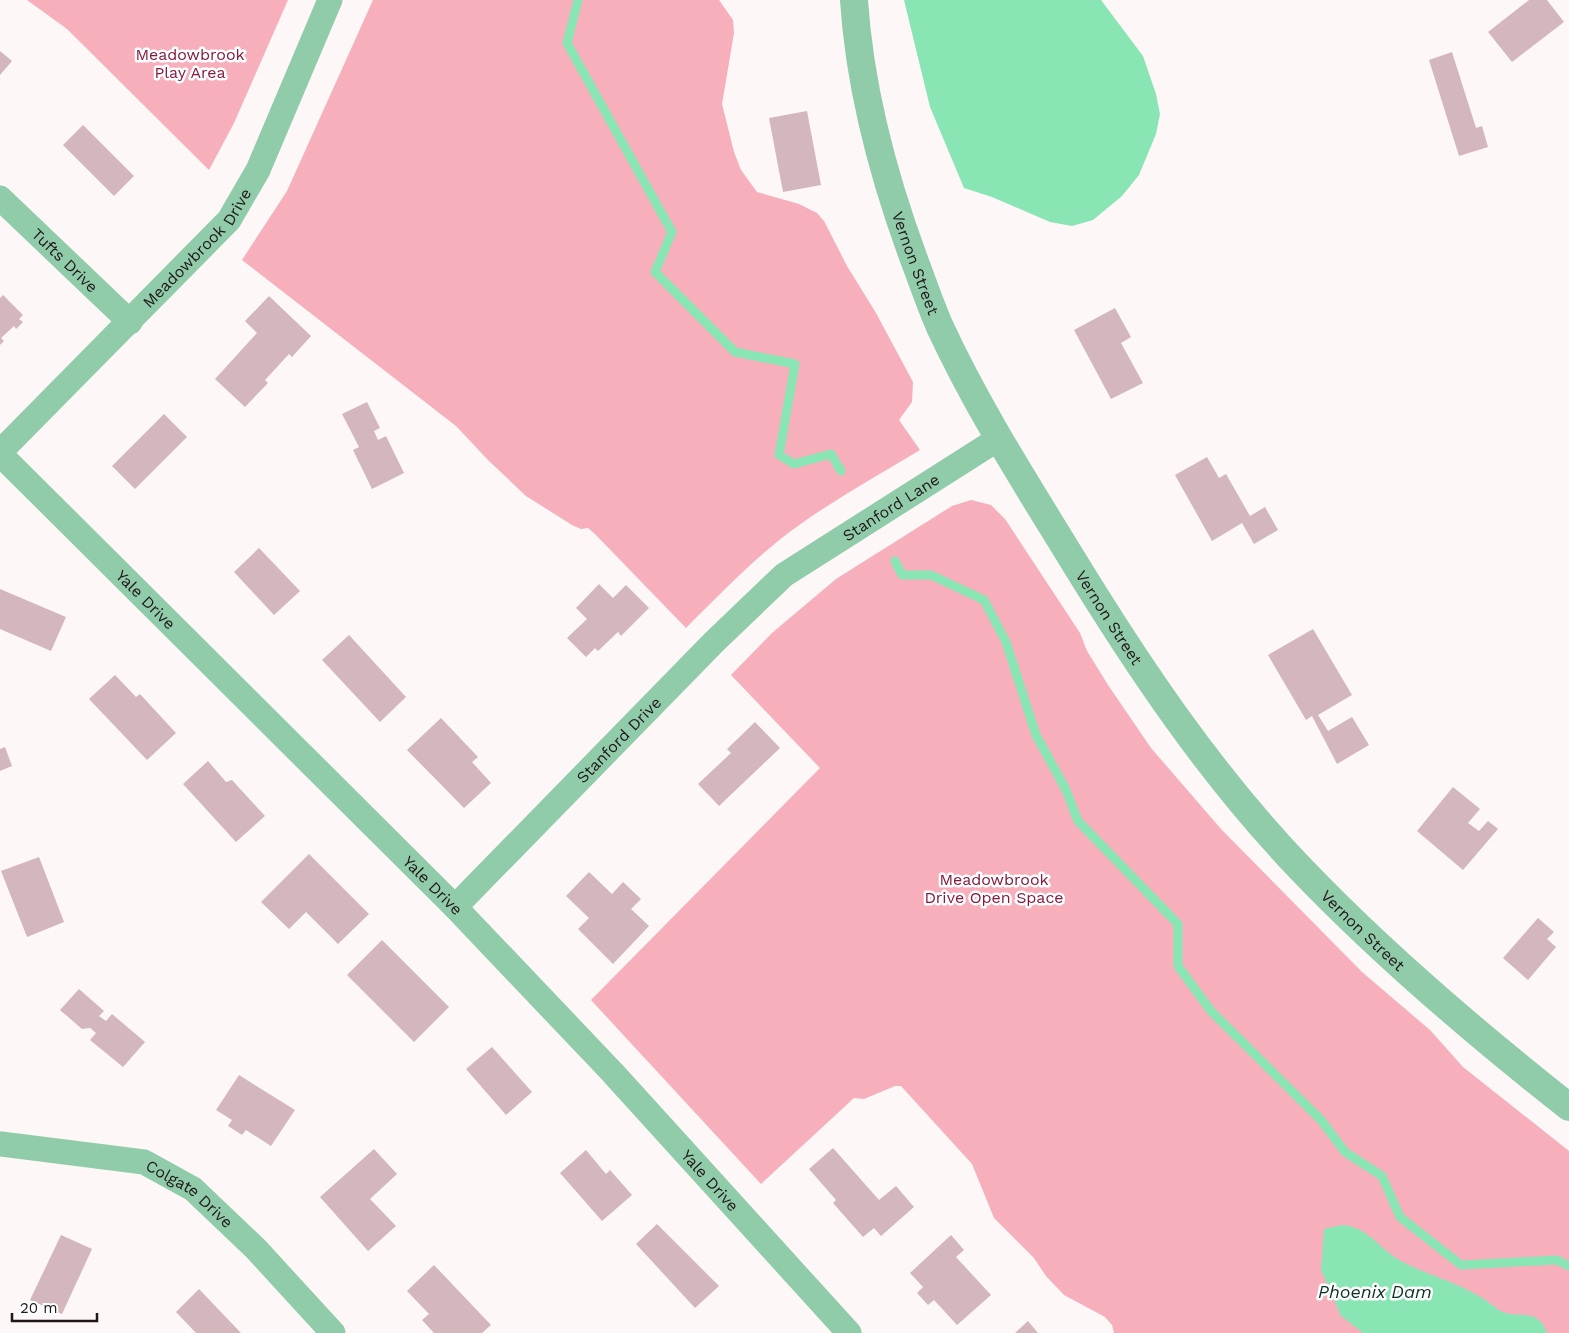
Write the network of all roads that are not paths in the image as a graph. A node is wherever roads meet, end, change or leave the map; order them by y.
1 (330, 0) edge
2 (854, 0) edge
3 (0, 198) edge
4 (130, 322) junction
5 (998, 439) junction
6 (0, 453) edge
7 (784, 575) joint
8 (455, 907) junction
9 (1569, 1107) edge
10 (0, 1144) edge
11 (333, 1333) edge
12 (850, 1333) edge

1 - 4 street, Meadowbrook Drive
2 - 5 street, Vernon Street
3 - 4 street, Tufts Drive
4 - 6 street, Meadowbrook Drive
5 - 7 street, Stanford Lane
5 - 9 street, Vernon Street
6 - 8 street, Yale Drive
7 - 8 street, Stanford Drive
8 - 12 street, Yale Drive
10 - 11 street, Colgate Drive

